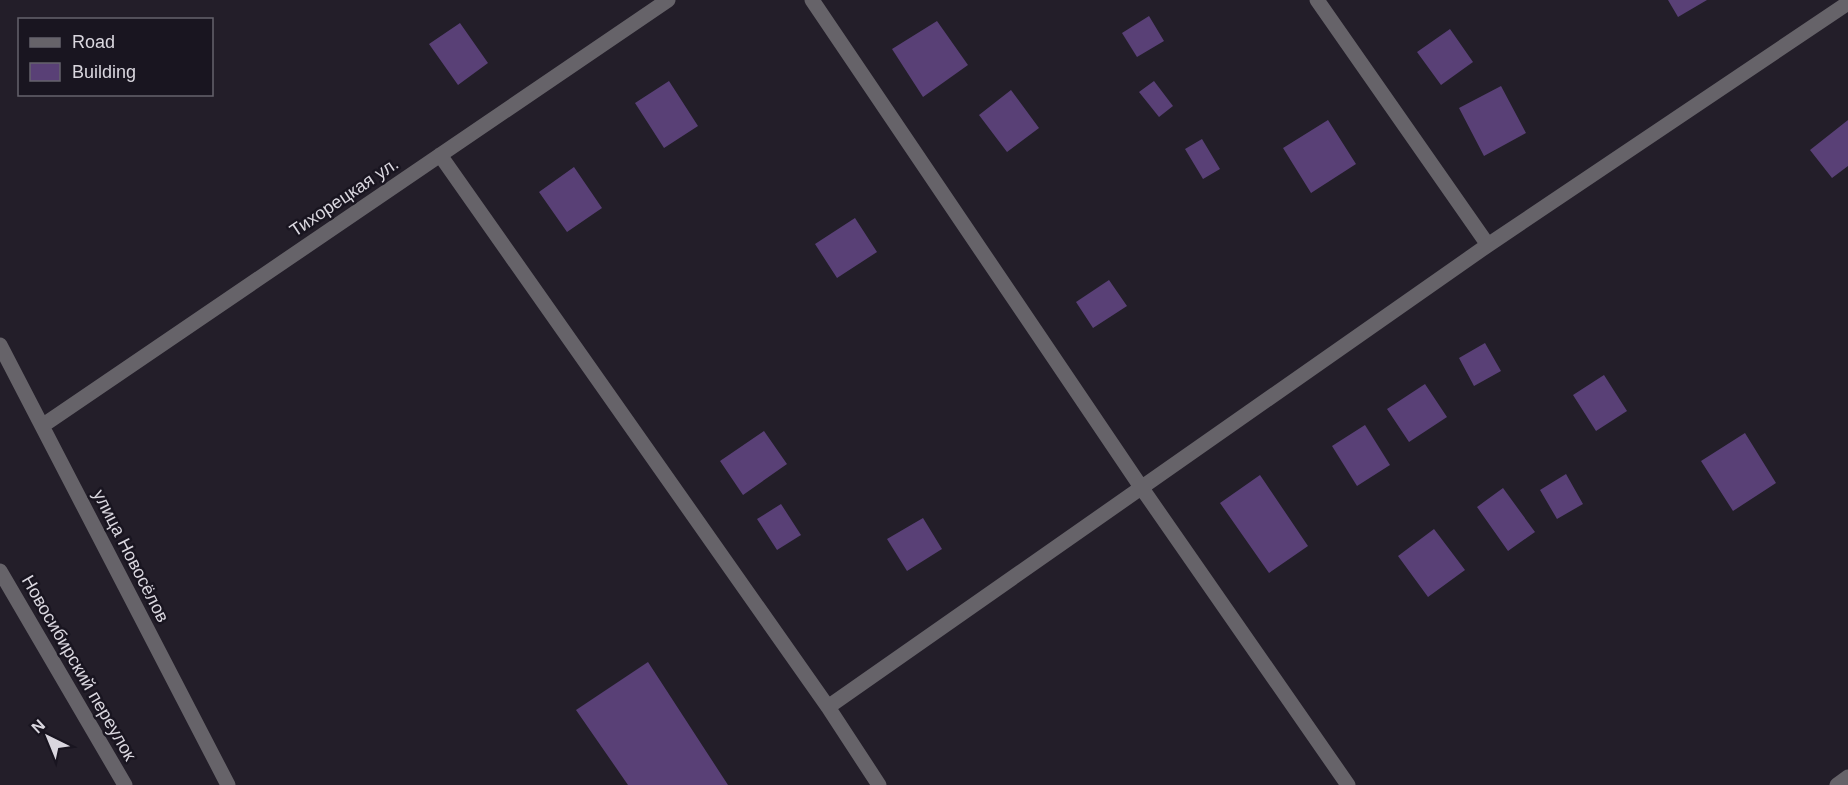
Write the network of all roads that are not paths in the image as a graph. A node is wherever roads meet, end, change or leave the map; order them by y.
1 (668, 0) edge
2 (812, 0) edge
3 (1317, 0) edge
4 (1848, 3) edge
5 (440, 155) junction
6 (1488, 245) junction
7 (0, 345) edge
8 (42, 426) junction
9 (1141, 487) junction
10 (0, 572) edge
11 (828, 707) junction
12 (1848, 777) edge
13 (125, 785) edge
14 (228, 785) edge
15 (879, 785) edge
16 (1348, 785) edge
17 (1837, 785) edge

1 - 5 street, Тихорецкая ул.
2 - 9 street
3 - 6 street
4 - 6 street
5 - 8 street, Тихорецкая ул.
5 - 11 street
6 - 9 street
7 - 8 street, улица Новосёлов
8 - 14 street, улица Новосёлов
9 - 11 street
9 - 16 street
10 - 13 street, Новосибирский переулок
11 - 15 street
12 - 17 street

